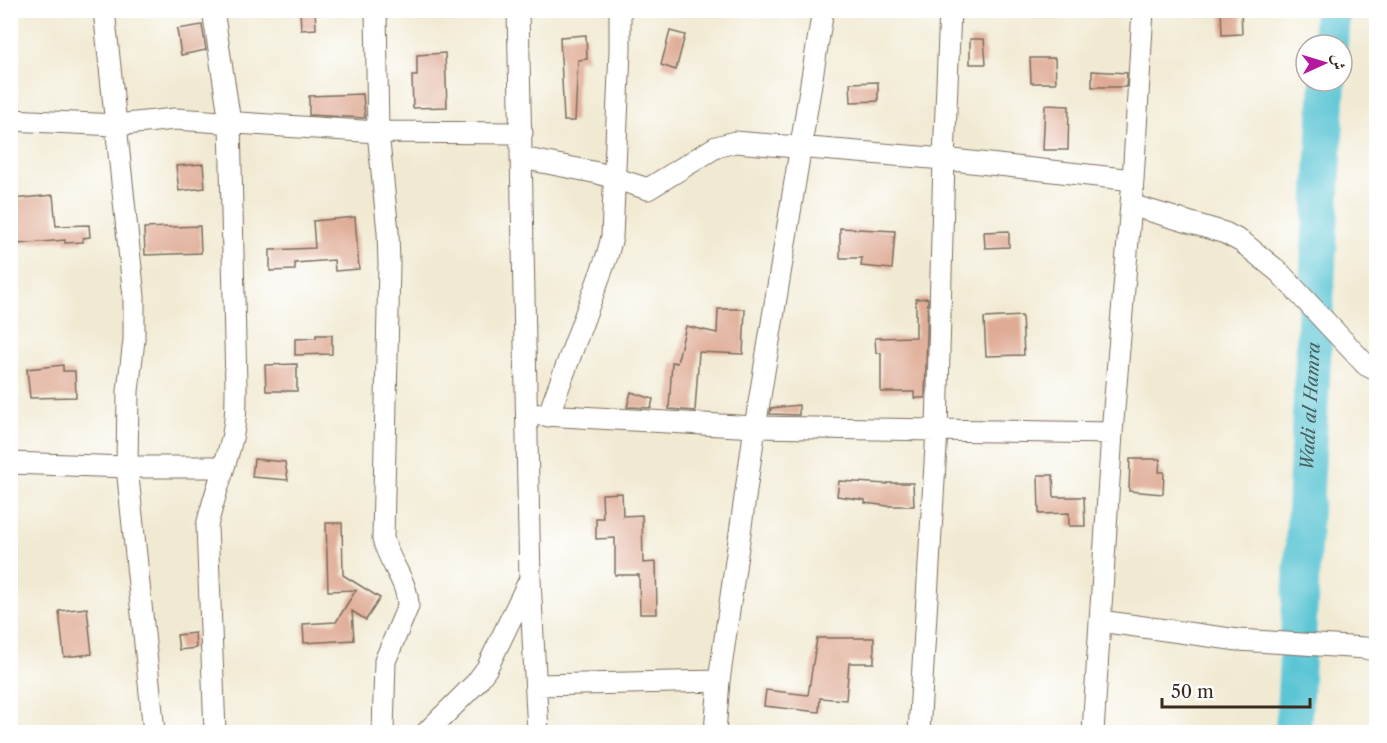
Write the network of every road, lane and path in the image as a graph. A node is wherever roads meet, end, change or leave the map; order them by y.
1 (104, 10) edge
2 (213, 10) edge
3 (376, 10) edge
4 (518, 10) edge
5 (620, 10) edge
6 (823, 10) edge
7 (950, 10) edge
8 (1143, 10) edge
9 (10, 120) edge
10 (230, 122) junction
11 (116, 125) junction
12 (378, 132) junction
13 (522, 133) junction
14 (802, 148) junction
15 (522, 158) junction
16 (944, 159) junction
17 (614, 178) junction
18 (1133, 180) junction
19 (1131, 205) junction
20 (1377, 370) edge
21 (537, 415) junction
22 (756, 427) junction
23 (938, 430) junction
24 (1112, 433) junction
25 (10, 463) edge
26 (127, 467) junction
27 (224, 467) junction
28 (530, 580) junction
29 (1100, 621) junction
30 (1377, 651) edge
31 (719, 681) junction
32 (537, 685) junction
33 (154, 732) edge
34 (215, 732) edge
35 (383, 732) edge
36 (427, 732) edge
37 (538, 732) edge
38 (715, 732) edge
39 (919, 732) edge
40 (1093, 732) edge

1 - 11 street
2 - 10 street
3 - 12 street
4 - 13 street
5 - 17 street
6 - 14 street
7 - 16 street
8 - 18 street
9 - 11 street
10 - 11 street
10 - 12 street
10 - 27 street
11 - 26 street
12 - 13 street
12 - 35 street
13 - 15 street
14 - 16 street
14 - 17 street
14 - 22 street
15 - 17 street
15 - 21 street
16 - 18 street
16 - 23 street
17 - 21 street
18 - 19 street
19 - 20 street
19 - 24 street
21 - 22 street
21 - 28 street
22 - 23 street
22 - 31 street
23 - 24 street
23 - 39 street
24 - 29 street
25 - 26 street
26 - 27 street
26 - 33 street
27 - 34 street
28 - 32 street
28 - 36 street
29 - 30 street
29 - 40 street
31 - 32 street
31 - 38 street
32 - 37 street

